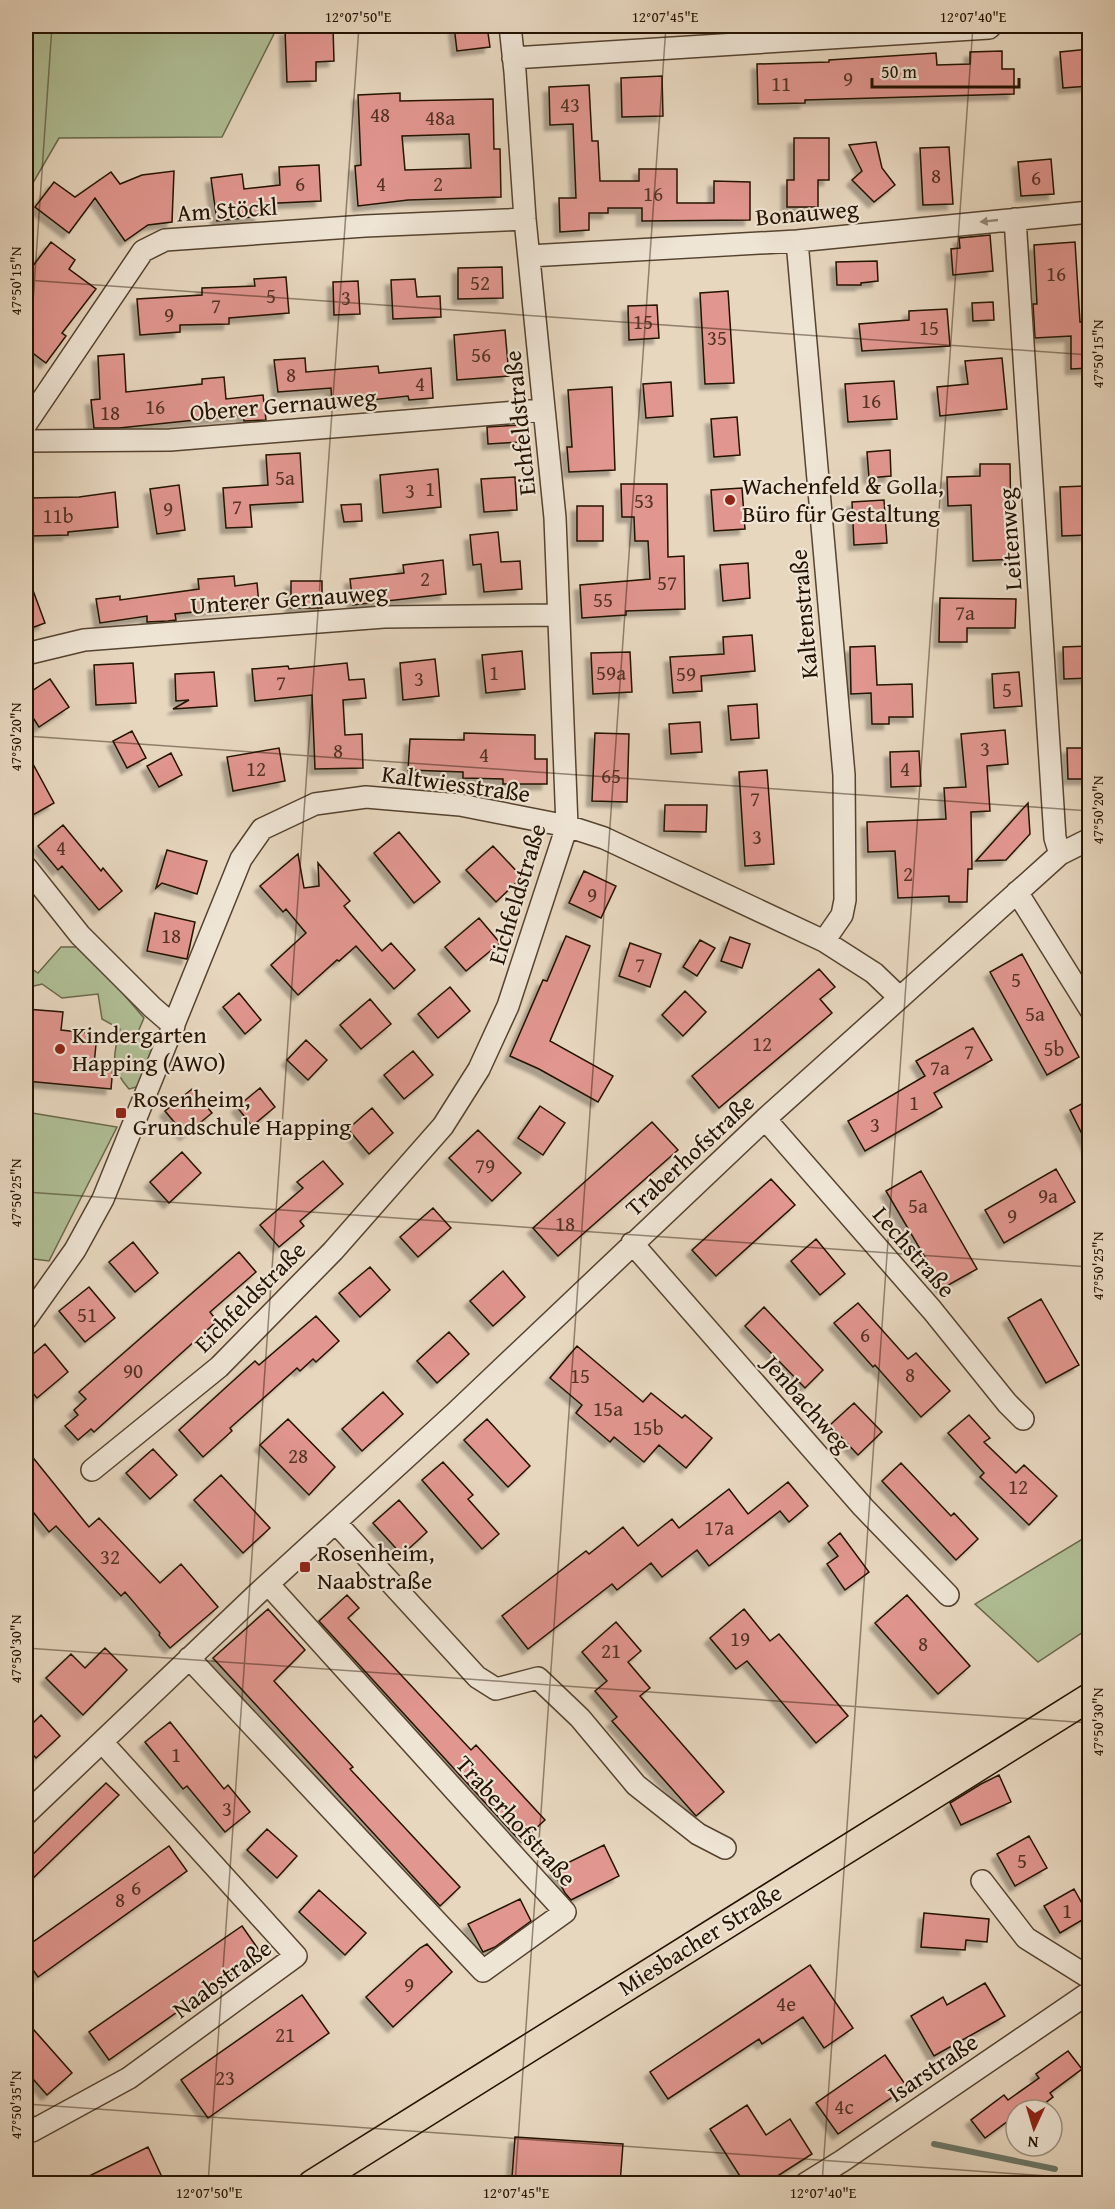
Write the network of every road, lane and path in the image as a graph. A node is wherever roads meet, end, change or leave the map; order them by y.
1 (510, 26) edge
2 (992, 26) edge
3 (513, 58) junction
4 (1089, 212) edge
5 (525, 219) junction
6 (1015, 219) junction
7 (797, 241) junction
8 (529, 256) junction
9 (543, 410) junction
10 (26, 424) edge
11 (26, 441) edge
12 (558, 615) junction
13 (26, 654) edge
14 (567, 826) junction
15 (1089, 839) edge
16 (1060, 854) junction
17 (26, 867) edge
18 (1017, 892) junction
19 (824, 941) junction
20 (900, 998) junction
21 (1089, 1009) edge
22 (174, 1026) junction
23 (765, 1119) junction
24 (632, 1244) junction
25 (26, 1319) edge
26 (1023, 1419) dead end
27 (93, 1470) dead end
28 (336, 1523) junction
29 (268, 1584) junction
30 (948, 1595) dead end
31 (189, 1658) junction
32 (1089, 1698) edge
33 (102, 1742) junction
34 (26, 1814) edge
35 (725, 1848) dead end
36 (982, 1881) dead end
37 (1089, 1978) edge
38 (1089, 1992) edge
39 (26, 2124) edge
40 (312, 2184) edge
41 (805, 2184) edge

1 - 3 street, Eichfeldstraße
2 - 3 street
3 - 5 street, Eichfeldstraße
4 - 6 street, Bonauweg
5 - 8 street, Eichfeldstraße
5 - 10 street, Am Stöckl
6 -> 7 street, Bonauweg
6 - 16 street, Leitenweg
7 - 8 street, Bonauweg
7 - 19 street, Kaltenstraße
8 - 9 street, Eichfeldstraße
9 - 11 street, Oberer Gernauweg
9 - 12 street, Eichfeldstraße
12 - 13 street, Unterer Gernauweg
12 - 14 street, Eichfeldstraße
14 - 19 street, Kaltwiesstraße
14 - 22 street, Kaltwiesstraße
14 - 27 street, Eichfeldstraße
15 - 16 street, Traberhofstraße
16 - 18 street, Traberhofstraße
17 - 22 street
18 - 20 street, Traberhofstraße
18 - 21 street
19 - 20 street, Kaltwiesstraße
20 - 23 street, Traberhofstraße
22 - 25 street, Kaltwiesstraße
23 - 24 street, Traberhofstraße
23 - 26 street, Lechstraße
24 - 28 street, Traberhofstraße
24 - 30 street, Jenbachweg
28 - 29 street, Traberhofstraße
28 - 35 street
29 - 31 street, Traberhofstraße
29 - 31 street, Traberhofstraße
31 - 33 street, Traberhofstraße
32 - 40 main road, Miesbacher Straße
33 - 34 street, Traberhofstraße
33 - 39 street, Naabstraße
36 - 37 street
38 - 41 street, Isarstraße

